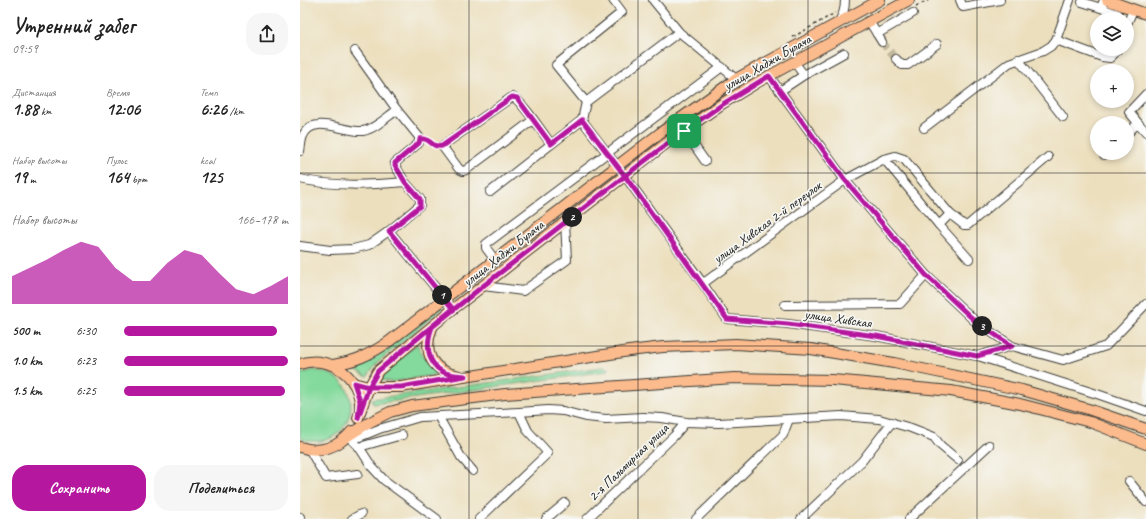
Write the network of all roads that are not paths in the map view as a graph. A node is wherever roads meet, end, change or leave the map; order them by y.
1 (613, 0) edge
2 (653, 0) edge
3 (880, 0) edge
4 (909, 0) edge
5 (960, 0) edge
6 (1000, 0) edge
7 (1070, 0) edge
8 (1082, 2) dead end
9 (845, 3) edge
10 (1104, 3) edge
11 (1133, 10) joint
12 (1115, 12) edge
13 (913, 13) dead end
14 (1146, 14) edge
15 (869, 21) junction
16 (838, 24) junction
17 (679, 32) junction
18 (877, 34) junction
19 (1056, 40) junction
20 (882, 42) tunnel mouth
21 (937, 44) dead end
22 (355, 51) dead end
23 (844, 53) dead end
24 (1090, 53) edge
25 (1099, 56) edge
26 (1112, 56) edge
27 (896, 59) tunnel mouth
28 (1018, 59) junction
29 (794, 62) junction
30 (722, 67) junction
31 (804, 75) junction
32 (769, 76) junction
33 (736, 79) junction
34 (780, 91) junction
35 (1146, 94) edge
36 (586, 102) junction
37 (397, 110) junction
38 (1063, 117) dead end
39 (533, 120) junction
40 (582, 120) junction
41 (1138, 123) junction
42 (1134, 127) edge
43 (924, 128) dead end
44 (684, 131) junction
45 (1146, 132) edge
46 (551, 144) junction
47 (300, 151) edge
48 (606, 153) junction
49 (1048, 157) dead end
50 (884, 159) junction
51 (705, 161) dead end
52 (617, 166) junction
53 (625, 176) junction
54 (300, 179) edge
55 (845, 180) junction
56 (405, 182) junction
57 (490, 192) dead end
58 (950, 214) junction
59 (565, 222) junction
60 (939, 225) junction
61 (389, 231) junction
62 (300, 246) edge
63 (969, 259) dead end
64 (495, 260) junction
65 (926, 275) junction
66 (704, 282) junction
67 (483, 286) junction
68 (444, 298) junction
69 (1146, 304) edge
70 (785, 305) dead end
71 (453, 309) junction
72 (1143, 310) edge
73 (432, 327) junction
74 (1012, 346) junction
75 (977, 356) junction
76 (300, 364) edge
77 (332, 365) junction
78 (465, 376) junction
79 (354, 383) junction
80 (369, 387) junction
81 (519, 412) junction
82 (1146, 412) edge
83 (438, 416) junction
84 (358, 418) junction
85 (789, 419) junction
86 (686, 422) junction
87 (892, 422) junction
88 (1146, 429) edge
89 (402, 435) dead end
90 (350, 438) junction
91 (1146, 444) edge
92 (989, 445) dead end
93 (359, 446) junction
94 (305, 448) edge
95 (958, 460) dead end
96 (473, 471) dead end
97 (358, 474) dead end
98 (1129, 481) dead end
99 (565, 502) dead end
100 (1146, 502) edge
101 (361, 514) dead end
102 (352, 519) edge
103 (437, 519) edge
104 (479, 519) edge
105 (546, 519) edge
106 (587, 519) edge
107 (696, 519) edge
108 (801, 519) edge
109 (909, 519) edge

1 - 36 street
2 - 17 street
3 - 16 main road, улица Хаджи Булача
4 - 15 main road, улица Хаджи Булача
5 - 6 street
7 - 19 street
8 - 10 street
9 - 16 street
10 - 11 main road
10 - 12 street
11 - 14 main road
13 - 18 street
15 - 18 street
15 - 29 main road, улица Хаджи Булача
16 - 33 main road, улица Хаджи Булача
17 - 30 street
17 - 36 street
18 - 20 street
19 - 24 street
19 - 28 street
21 - 27 street
22 - 37 street
23 - 31 street
25 - 26 street
28 - 38 street
28 - 43 street
29 - 31 street
29 - 32 main road, улица Хаджи Булача
30 - 33 street
30 - 48 street
31 - 34 street
32 - 34 street
32 - 44 main road, улица Хаджи Булача
33 - 52 main road, улица Хаджи Булача
34 - 55 street
35 - 41 street
36 - 40 street
37 - 47 street
37 - 56 street
39 - 39 street
39 - 46 street
40 - 46 street
40 - 48 street
41 - 42 street
41 - 45 street
44 - 51 street
44 - 53 main road, улица Хаджи Булача
46 - 57 street
48 - 52 street
48 - 64 street
49 - 58 street
50 - 55 street, улица Хивская 2-й переулок
50 - 58 street
50 - 60 street
52 - 53 main road
52 - 64 main road, улица Хаджи Булача
53 - 59 main road, улица Хаджи Булача
53 - 66 street, улица Хивская
54 - 56 street
55 - 65 street
55 - 66 street, улица Хивская 2-й переулок
56 - 61 street
58 - 60 street
59 - 67 main road, улица Хаджи Булача
59 - 67 street
60 - 63 street
61 - 62 street
61 - 68 street
64 - 68 main road, улица Хаджи Булача
65 - 70 street
65 - 74 street
66 - 75 street, улица Хивская
67 - 71 main road, улица Хаджи Булача
68 - 71 main road
68 - 77 main road, улица Хаджи Булача
69 - 72 street
71 - 73 main road, улица Хаджи Булача
72 - 74 street
73 - 78 main road
73 - 80 main road, улица Хаджи Булача
74 - 75 street, улица Хивская
75 - 82 street
76 - 77 main road
77 - 79 main road
78 - 80 main road
78 - 88 main road
79 - 80 main road
79 - 84 main road
80 - 84 main road, улица Хаджи Булача
81 - 83 street
81 - 86 street
81 - 104 street
83 - 90 street
83 - 96 street
84 - 90 main road, улица Хаджи Булача
85 - 86 street
85 - 87 street
85 - 107 street
86 - 106 street, 2-я Пальмирная улица
87 - 95 street
87 - 108 street
89 - 93 street
90 - 91 main road
90 - 93 street
90 - 94 main road
92 - 109 street
93 - 103 street
94 - 97 street
98 - 100 street
99 - 105 street
101 - 102 street

